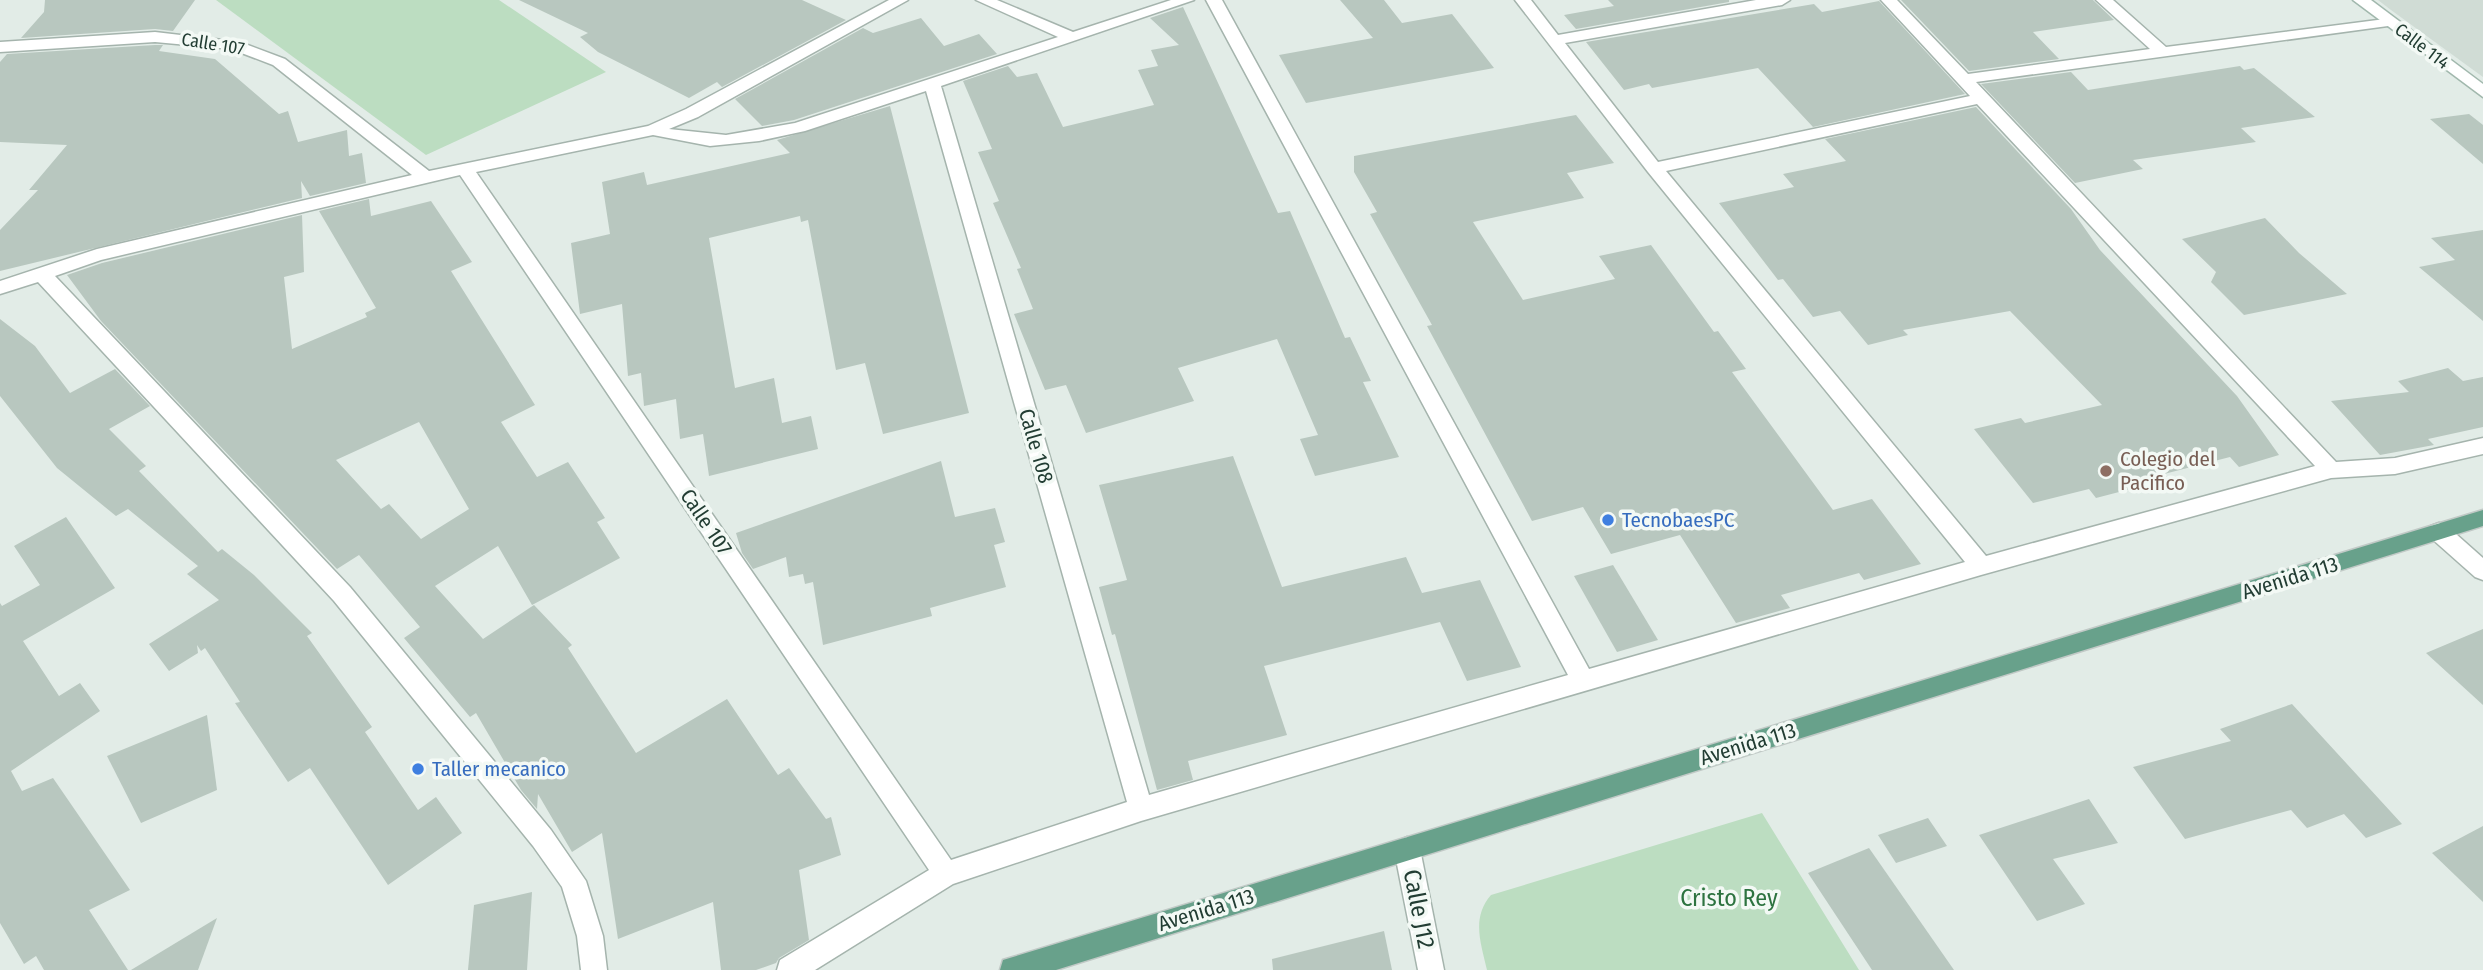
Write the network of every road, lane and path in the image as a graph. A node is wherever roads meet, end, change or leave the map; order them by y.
1 (900, 0) edge
2 (984, 0) edge
3 (1186, 0) edge
4 (1214, 0) edge
5 (1523, 0) edge
6 (1782, 0) edge
7 (1889, 0) edge
8 (2104, 0) edge
9 (2361, 0) edge
10 (2388, 21) junction
11 (1069, 36) junction
12 (1555, 40) junction
13 (0, 47) edge
14 (2163, 52) junction
15 (1966, 79) junction
16 (932, 83) junction
17 (2483, 92) edge
18 (1982, 98) junction
19 (653, 130) junction
20 (1654, 168) junction
21 (467, 171) junction
22 (426, 177) junction
23 (42, 274) junction
24 (0, 288) edge
25 (2483, 446) edge
26 (2332, 470) junction
27 (2483, 518) edge
28 (2439, 532) junction
29 (1981, 566) junction
30 (2483, 571) edge
31 (1583, 681) junction
32 (1141, 809) junction
33 (1407, 849) junction
34 (946, 874) junction
35 (594, 970) edge
36 (790, 970) edge
37 (1013, 970) edge
38 (1431, 970) edge

1 - 19 street
2 - 11 street
3 - 11 street
4 - 31 street
5 - 12 street
6 - 12 street
7 - 15 street
8 - 14 street
9 - 10 street, Calle 114
10 - 14 street
10 - 17 street, Calle 114
11 - 16 street
12 - 20 street
13 - 22 street, Calle 107
14 - 15 street
15 - 18 street
16 - 19 street
16 - 32 street, Calle 108
18 - 20 street
18 - 26 street
19 - 21 street
20 - 29 street
21 - 22 street
21 - 34 street, Calle 107
22 - 23 street
23 - 24 street
23 - 35 street
25 - 26 street
26 - 29 street
27 - 28 main road, Avenida 113
28 - 30 street
28 - 33 main road, Avenida 113
29 - 31 street
31 - 32 street
32 - 34 street
33 - 37 main road, Avenida 113
33 - 38 street, Calle J12
34 - 36 street

